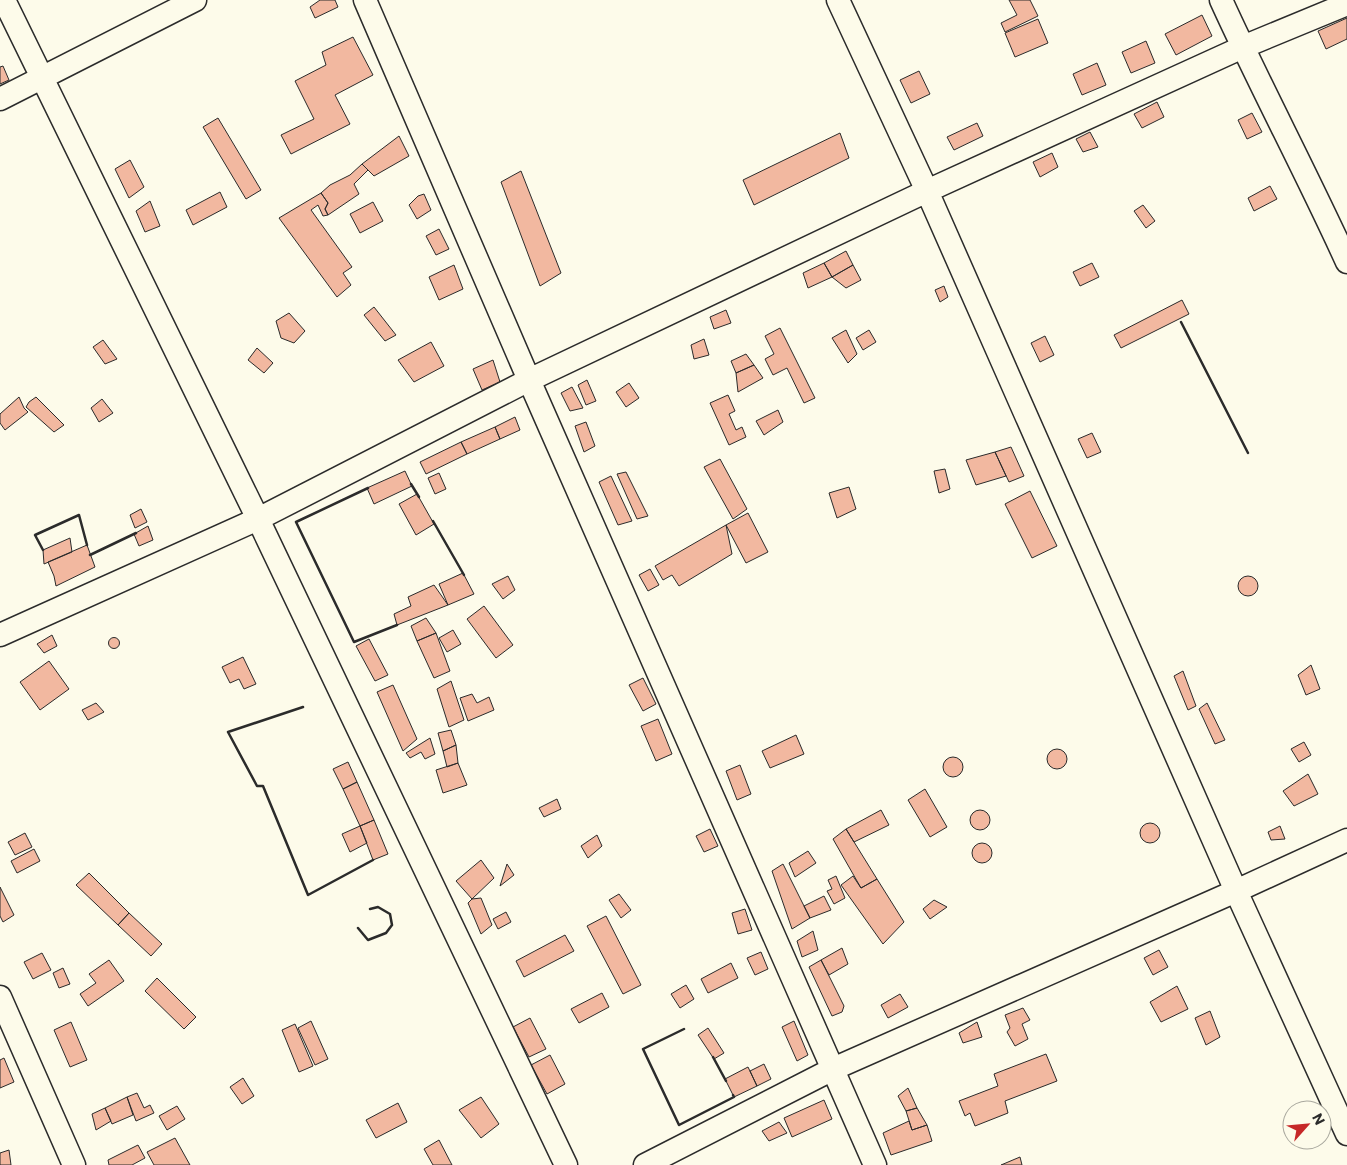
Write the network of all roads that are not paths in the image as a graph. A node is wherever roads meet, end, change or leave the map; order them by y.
1 (4, 0) edge
2 (195, 0) edge
3 (365, 0) edge
4 (838, 0) edge
5 (1222, 0) edge
6 (1347, 4) edge
7 (1243, 47) junction
8 (42, 78) junction
9 (0, 99) edge
10 (927, 191) junction
11 (1347, 262) edge
12 (529, 380) junction
13 (258, 519) junction
14 (0, 635) edge
15 (1347, 840) edge
16 (1236, 891) junction
17 (0, 997) edge
18 (833, 1069) junction
19 (1347, 1134) edge
20 (74, 1165) edge
21 (566, 1165) edge
22 (645, 1165) edge
23 (875, 1165) edge

1 - 8 street
2 - 8 street
3 - 12 street
4 - 10 street
5 - 7 street
6 - 7 street
7 - 10 street
7 - 11 street
8 - 9 street
8 - 13 street
10 - 12 street
10 - 16 street
12 - 13 street
12 - 18 street
13 - 14 street
13 - 21 street
15 - 16 street
16 - 18 street
16 - 19 street
17 - 20 street
18 - 22 street
18 - 23 street

